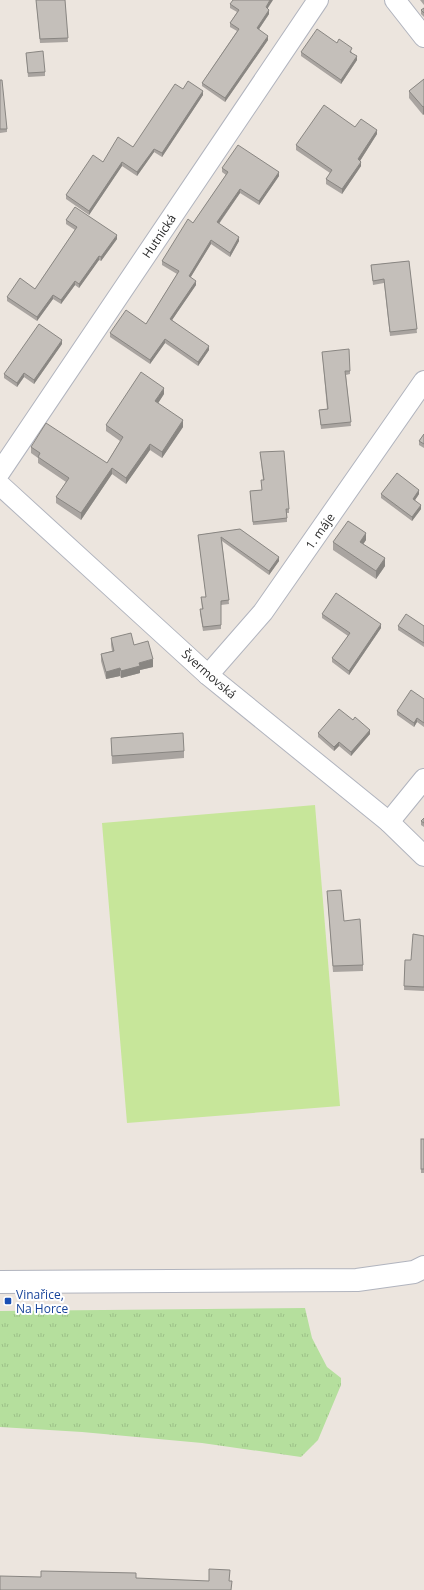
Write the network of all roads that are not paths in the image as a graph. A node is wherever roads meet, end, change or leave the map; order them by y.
1 (318, 0) edge
2 (395, 0) edge
3 (424, 37) edge
4 (424, 381) edge
5 (0, 472) edge
6 (0, 485) edge
7 (208, 675) junction
8 (424, 780) edge
9 (389, 822) junction
10 (424, 856) edge
11 (424, 1267) edge
12 (0, 1282) edge

1 - 5 street, Hutnická
2 - 3 street
4 - 7 street, 1. máje
6 - 7 street, Švermovská
7 - 9 street, Švermovská
8 - 9 street
9 - 10 street, Švermovská
11 - 12 main road

